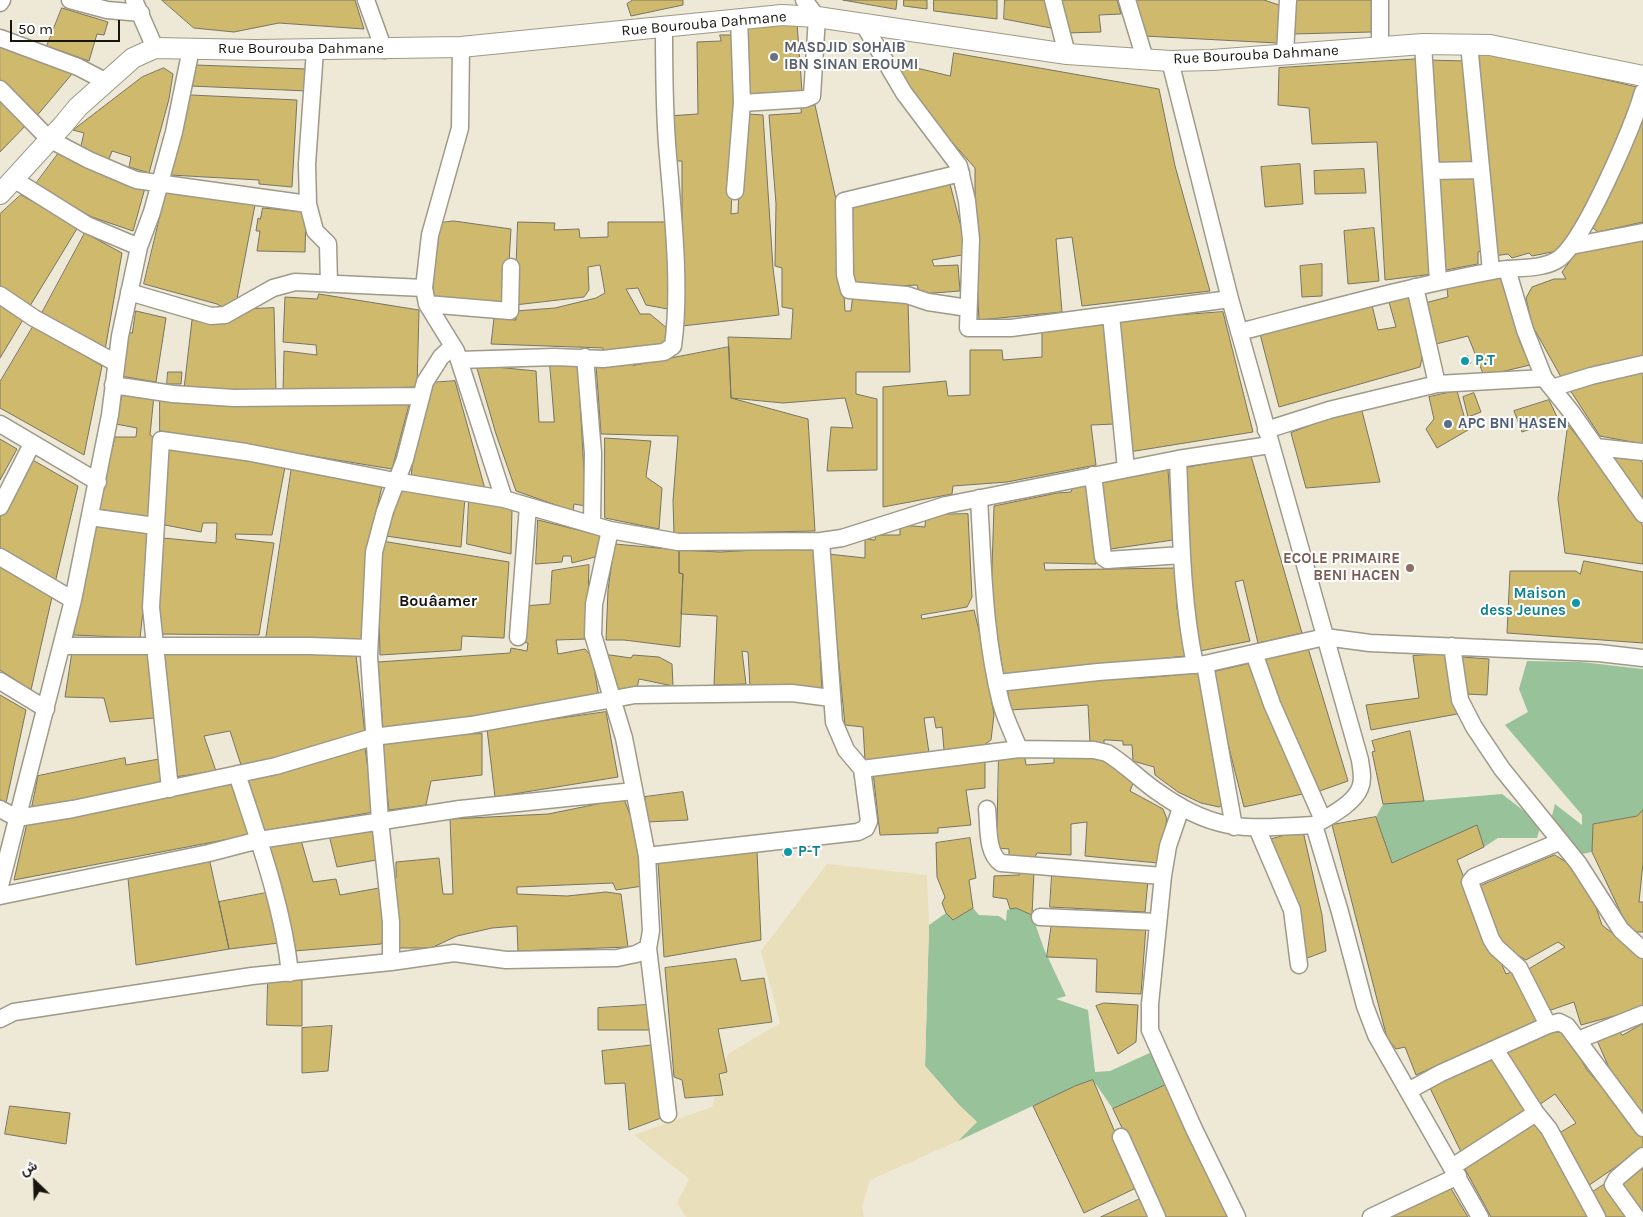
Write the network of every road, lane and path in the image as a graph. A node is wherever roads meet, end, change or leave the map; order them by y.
1 (70, 0) edge
2 (366, 0) edge
3 (804, 0) edge
4 (1053, 0) edge
5 (1286, 0) edge
6 (1380, 0) edge
7 (1128, 1) edge
8 (137, 7) edge
9 (817, 17) junction
10 (740, 18) junction
11 (864, 25) junction
12 (664, 27) junction
13 (0, 38) edge
14 (1424, 44) junction
15 (1469, 44) junction
16 (460, 47) junction
17 (155, 48) junction
18 (1380, 48) junction
19 (191, 49) junction
20 (315, 50) junction
21 (384, 50) junction
22 (1285, 53) junction
23 (1067, 54) junction
24 (1145, 59) junction
25 (1170, 61) junction
26 (1643, 76) edge
27 (105, 81) junction
28 (0, 88) edge
29 (1643, 92) edge
30 (742, 103) junction
31 (49, 139) junction
32 (1481, 170) junction
33 (1431, 171) junction
34 (961, 173) junction
35 (160, 183) junction
36 (4, 189) edge
37 (735, 191) dead end
38 (308, 204) junction
39 (1643, 232) edge
40 (1571, 246) junction
41 (140, 247) junction
42 (511, 267) dead end
43 (1499, 270) junction
44 (1438, 281) junction
45 (329, 284) junction
46 (1415, 287) junction
47 (129, 292) junction
48 (0, 295) edge
49 (426, 296) junction
50 (1230, 298) junction
51 (968, 308) junction
52 (1111, 315) junction
53 (1239, 332) junction
54 (456, 353) junction
55 (585, 357) junction
56 (116, 363) junction
57 (1643, 364) edge
58 (1548, 383) junction
59 (1437, 384) junction
60 (113, 385) junction
61 (420, 396) junction
62 (0, 424) edge
63 (1268, 438) junction
64 (32, 444) junction
65 (1596, 447) junction
66 (1643, 452) edge
67 (1178, 459) junction
68 (1126, 469) junction
69 (1093, 476) junction
70 (395, 481) junction
71 (98, 482) junction
72 (979, 498) junction
73 (504, 499) junction
74 (528, 506) junction
75 (0, 507) edge
76 (1643, 514) edge
77 (90, 517) junction
78 (592, 525) junction
79 (155, 526) junction
80 (610, 530) junction
81 (821, 541) junction
82 (1182, 555) junction
83 (0, 557) edge
84 (72, 600) junction
85 (518, 637) dead end
86 (1325, 637) junction
87 (154, 645) junction
88 (62, 646) junction
89 (1452, 646) junction
90 (369, 648) junction
91 (1254, 653) junction
92 (1643, 658) edge
93 (1200, 664) junction
94 (0, 681) edge
95 (998, 683) junction
96 (831, 698) junction
97 (612, 700) junction
98 (46, 709) junction
99 (373, 736) junction
100 (1019, 749) junction
101 (862, 769) junction
102 (237, 774) junction
103 (170, 789) junction
104 (634, 791) junction
105 (1181, 808) junction
106 (987, 809) dead end
107 (0, 810) edge
108 (17, 818) junction
109 (380, 820) junction
110 (1318, 822) junction
111 (1234, 827) junction
112 (1257, 828) junction
113 (258, 840) junction
114 (1559, 842) junction
115 (647, 856) junction
116 (1163, 876) junction
117 (0, 886) edge
118 (0, 896) edge
119 (1040, 917) dead end
120 (1158, 922) junction
121 (648, 948) junction
122 (1643, 950) edge
123 (391, 962) junction
124 (1299, 965) dead end
125 (290, 973) junction
126 (1643, 1014) edge
127 (0, 1019) edge
128 (1548, 1025) junction
129 (1578, 1040) junction
130 (1495, 1048) junction
131 (1408, 1091) junction
132 (1536, 1113) junction
133 (668, 1114) dead end
134 (1643, 1127) edge
135 (1121, 1137) dead end
136 (1643, 1156) edge
137 (1455, 1172) junction
138 (1157, 1217) edge
139 (1237, 1217) edge
140 (1371, 1217) edge
141 (1480, 1217) edge
142 (1597, 1217) edge
143 (1636, 1217) edge

1 - 8 street
2 - 21 street
3 - 9 street
4 - 23 street
5 - 22 street
6 - 18 street
7 - 24 street
8 - 17 street
9 - 10 street, Rue Bourouba Dahmane
9 - 11 street, Rue Bourouba Dahmane
9 - 30 street
10 - 12 street, Rue Bourouba Dahmane
10 - 30 street
11 - 23 street, Rue Bourouba Dahmane
11 - 34 street
12 - 16 street, Rue Bourouba Dahmane
12 - 55 street
13 - 27 street
14 - 15 street, Rue Bourouba Dahmane
14 - 18 street, Rue Bourouba Dahmane
14 - 33 street
15 - 26 street, Rue Bourouba Dahmane
15 - 32 street
16 - 21 street, Rue Bourouba Dahmane
16 - 49 street
17 - 19 street, Rue Bourouba Dahmane
17 - 27 street, Rue Bourouba Dahmane
18 - 22 street, Rue Bourouba Dahmane
19 - 20 street, Rue Bourouba Dahmane
19 - 35 street
20 - 21 street, Rue Bourouba Dahmane
20 - 38 street
22 - 25 street, Rue Bourouba Dahmane
23 - 24 street, Rue Bourouba Dahmane
24 - 25 street, Rue Bourouba Dahmane
25 - 50 street
27 - 31 street, Rue Bourouba Dahmane
28 - 31 street
29 - 40 street
30 - 37 street
31 - 35 street
31 - 36 street, Rue Bourouba Dahmane
32 - 33 street
32 - 43 street
33 - 44 street
34 - 51 street
34 - 51 street
35 - 38 street
35 - 41 street
36 - 41 street
38 - 45 street
39 - 40 street
40 - 43 street
41 - 47 street
42 - 49 street
43 - 44 street
43 - 58 street
44 - 46 street
45 - 47 street
45 - 49 street
46 - 53 street
46 - 59 street
47 - 56 street
48 - 56 street
49 - 54 street
50 - 52 street
50 - 53 street
51 - 52 street
52 - 68 street
53 - 63 street
54 - 55 street
54 - 61 street
54 - 73 street
55 - 78 street
56 - 60 street
57 - 58 street
58 - 59 street
58 - 65 street
59 - 63 street
60 - 61 street
60 - 71 street
61 - 70 street
62 - 64 street
63 - 67 street
63 - 86 street
64 - 71 street
64 - 75 street
65 - 66 street
65 - 76 street
67 - 68 street
67 - 82 street
68 - 69 street
69 - 72 street
69 - 82 street
70 - 73 street
70 - 79 street
70 - 90 street
71 - 77 street
72 - 81 street
72 - 95 street
73 - 74 street
74 - 78 street
74 - 85 street
77 - 79 street
77 - 84 street
78 - 80 street
79 - 87 street
80 - 81 street
80 - 97 street
81 - 96 street
82 - 93 street
83 - 84 street
84 - 88 street
86 - 89 street
86 - 91 street
86 - 110 street
87 - 88 street
87 - 90 street
87 - 103 street
88 - 98 street
89 - 92 street
89 - 114 street
90 - 99 street
91 - 93 street
91 - 110 street
93 - 95 street
93 - 111 street
94 - 98 street
95 - 100 street
96 - 97 street
96 - 101 street
97 - 99 street
97 - 104 street
98 - 108 street
99 - 102 street
99 - 109 street
100 - 101 street
100 - 105 street
101 - 115 street
102 - 103 street
102 - 113 street
103 - 108 street
104 - 109 street
104 - 115 street
105 - 111 street
105 - 116 street
106 - 116 street
107 - 108 street
108 - 117 street
109 - 113 street
109 - 123 street
110 - 112 street
110 - 131 street
111 - 112 street
112 - 124 street
113 - 118 street
113 - 125 street
114 - 122 street
114 - 128 street
115 - 121 street
116 - 120 street
119 - 120 street
120 - 139 street
121 - 123 street
121 - 133 street
123 - 125 street
125 - 127 street
126 - 129 street
128 - 129 street
128 - 130 street
129 - 134 street
130 - 131 street
130 - 132 street
131 - 137 street
132 - 137 street
132 - 142 street
135 - 138 street
136 - 143 street
137 - 140 street
137 - 141 street

